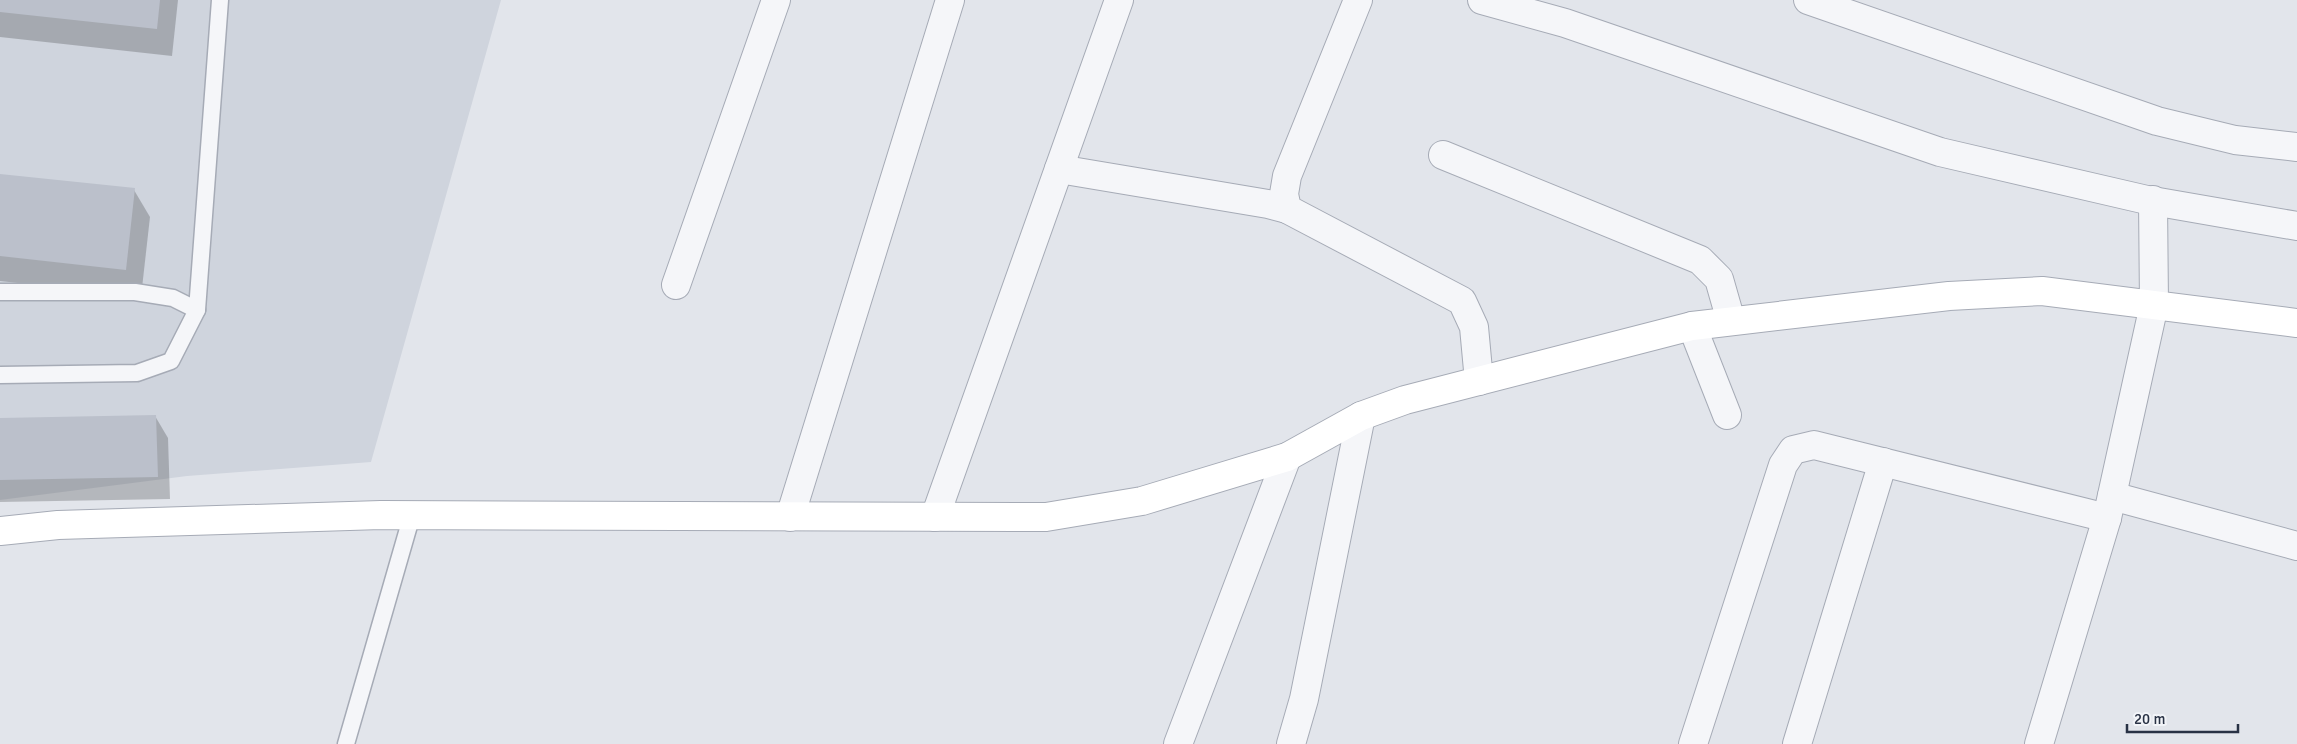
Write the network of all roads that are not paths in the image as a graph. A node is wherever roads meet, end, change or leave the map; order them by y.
1 (220, 0) edge
2 (776, 0) edge
3 (950, 0) edge
4 (1119, 0) edge
5 (1358, 0) edge
6 (1482, 0) edge
7 (1808, 0) edge
8 (2297, 147) edge
9 (1443, 155) dead end
10 (1059, 169) junction
11 (2153, 200) junction
12 (1286, 210) junction
13 (2297, 226) edge
14 (676, 285) dead end
15 (0, 292) edge
16 (2154, 305) junction
17 (197, 310) junction
18 (1731, 321) junction
19 (2297, 323) edge
20 (1692, 326) junction
21 (0, 375) edge
22 (1479, 381) junction
23 (1727, 415) dead end
24 (1361, 416) junction
25 (1288, 457) junction
26 (1884, 462) junction
27 (2109, 507) junction
28 (412, 515) junction
29 (790, 516) junction
30 (935, 517) junction
31 (0, 531) edge
32 (2297, 546) edge
33 (346, 744) edge
34 (1178, 744) edge
35 (1291, 744) edge
36 (1694, 744) edge
37 (1796, 744) edge
38 (2039, 744) edge

1 - 17 lane
2 - 14 street
3 - 29 street
4 - 10 street
5 - 12 street
6 - 11 street
7 - 8 street
9 - 18 street
10 - 12 street
10 - 30 street
11 - 13 street
11 - 16 street
12 - 22 street
15 - 17 lane
16 - 18 street
16 - 19 street
16 - 27 street
17 - 21 lane
18 - 20 street
20 - 22 street
20 - 23 street
22 - 24 street
24 - 25 street
24 - 35 street
25 - 30 street
25 - 34 street
26 - 27 street
26 - 36 street
26 - 37 street
27 - 32 street
27 - 38 street
28 - 29 street
28 - 31 street
28 - 33 lane
29 - 30 street

